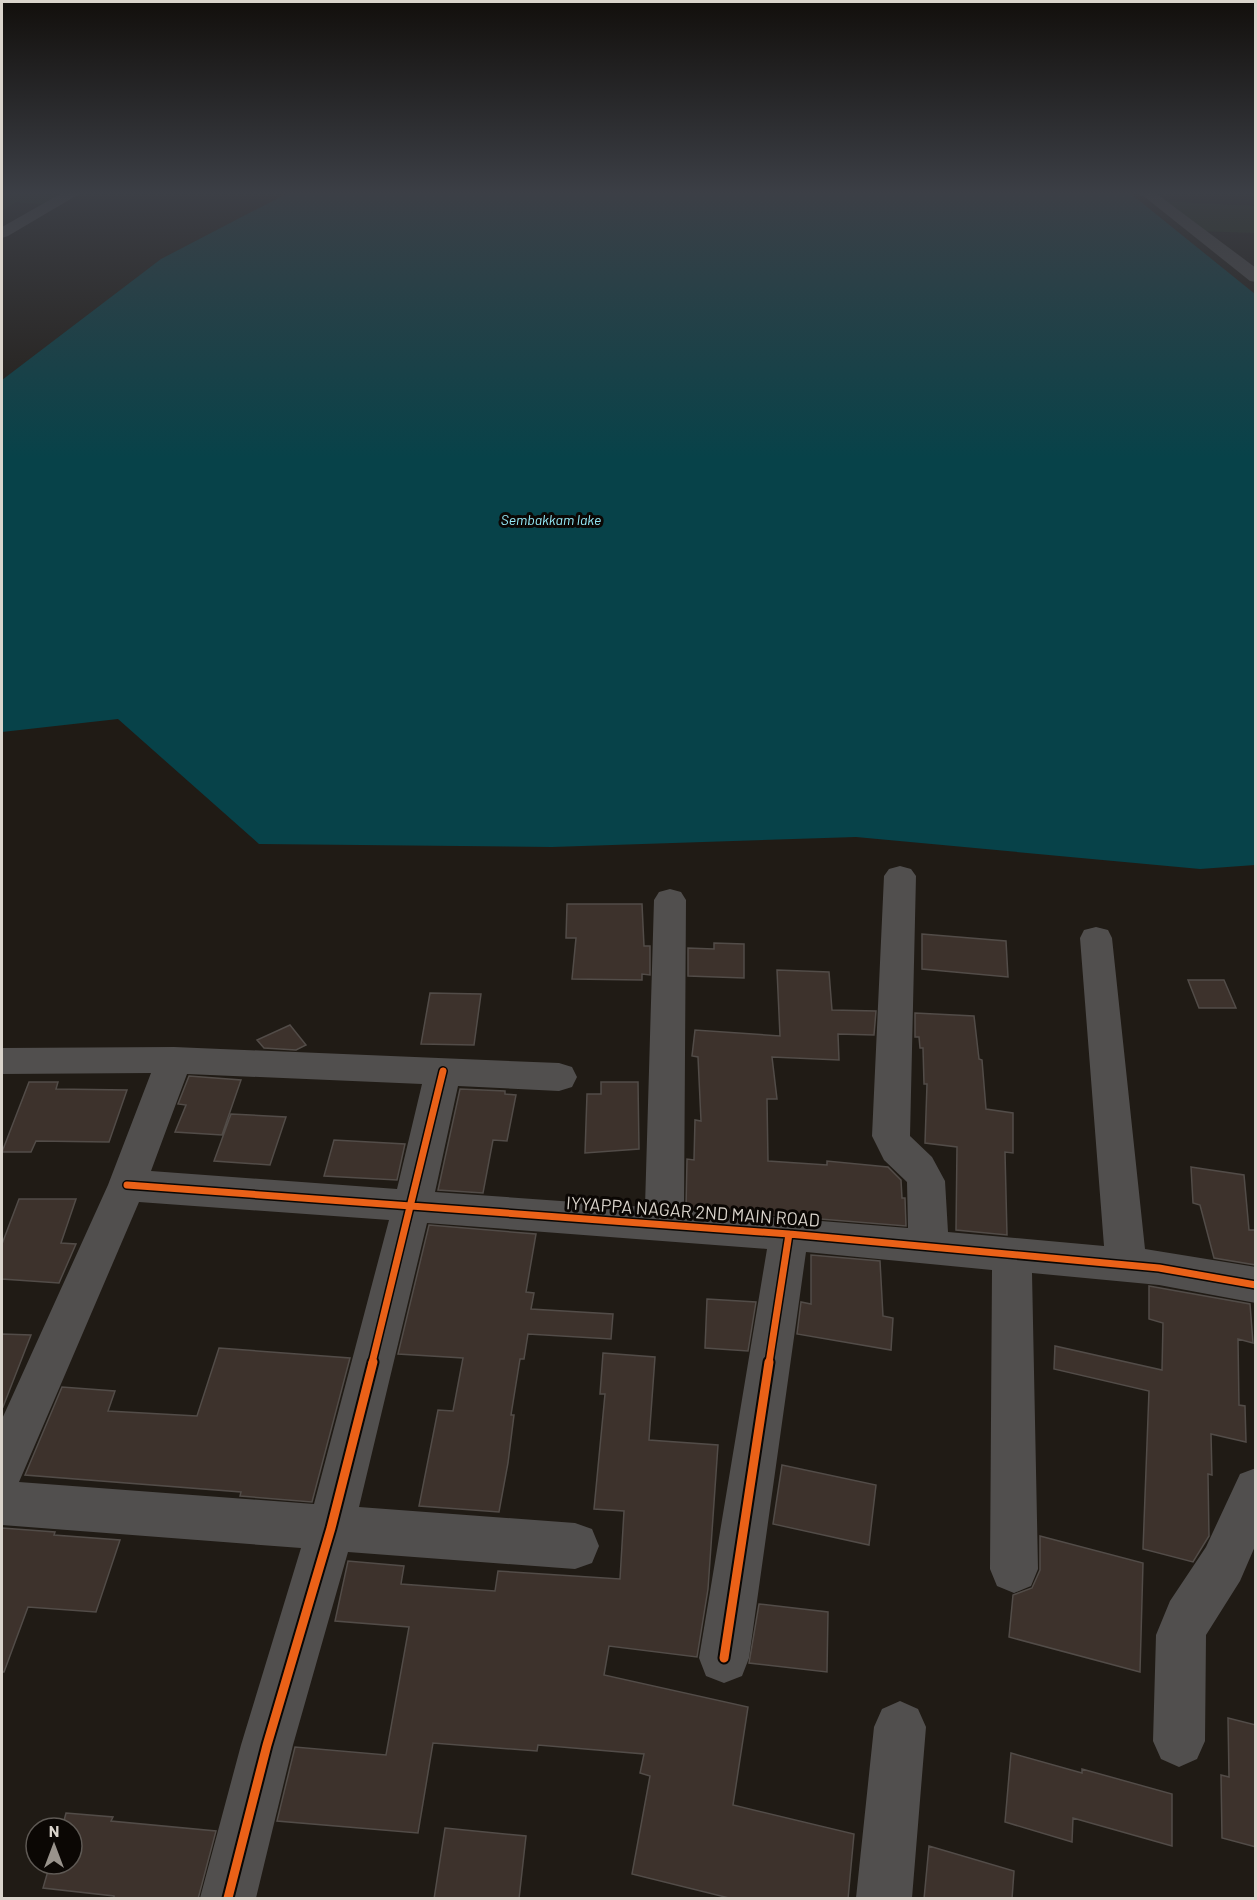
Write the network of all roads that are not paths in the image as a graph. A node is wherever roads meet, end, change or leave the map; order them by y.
1 (900, 876) dead end
2 (670, 900) dead end
3 (1096, 938) dead end
4 (174, 1060) junction
5 (2, 1061) edge
6 (443, 1071) junction
7 (559, 1077) dead end
8 (127, 1185) junction
9 (412, 1206) junction
10 (664, 1225) junction
11 (789, 1234) junction
12 (928, 1247) junction
13 (1012, 1255) junction
14 (1126, 1265) junction
15 (1256, 1285) edge
16 (2, 1468) edge
17 (1256, 1490) edge
18 (2, 1503) edge
19 (331, 1528) junction
20 (575, 1546) dead end
21 (1014, 1569) dead end
22 (724, 1658) dead end
23 (900, 1727) dead end
24 (1179, 1741) dead end
25 (228, 1899) edge
26 (884, 1899) edge

1 - 12 street
2 - 10 street
3 - 14 street
4 - 5 street
4 - 6 street
4 - 8 street
6 - 7 street
6 - 9 street
8 - 9 street, IYYAPPA NAGAR 2ND MAIN ROAD
8 - 16 street
9 - 10 street, IYYAPPA NAGAR 2ND MAIN ROAD
9 - 19 street
10 - 11 street, IYYAPPA NAGAR 2ND MAIN ROAD
11 - 12 street, IYYAPPA NAGAR 2ND MAIN ROAD
11 - 22 street
12 - 13 street, IYYAPPA NAGAR 2ND MAIN ROAD
13 - 14 street, IYYAPPA NAGAR 2ND MAIN ROAD
13 - 21 street
14 - 15 street, IYYAPPA NAGAR 2ND MAIN ROAD
17 - 24 street
18 - 19 street
19 - 20 street
19 - 25 street
23 - 26 street

